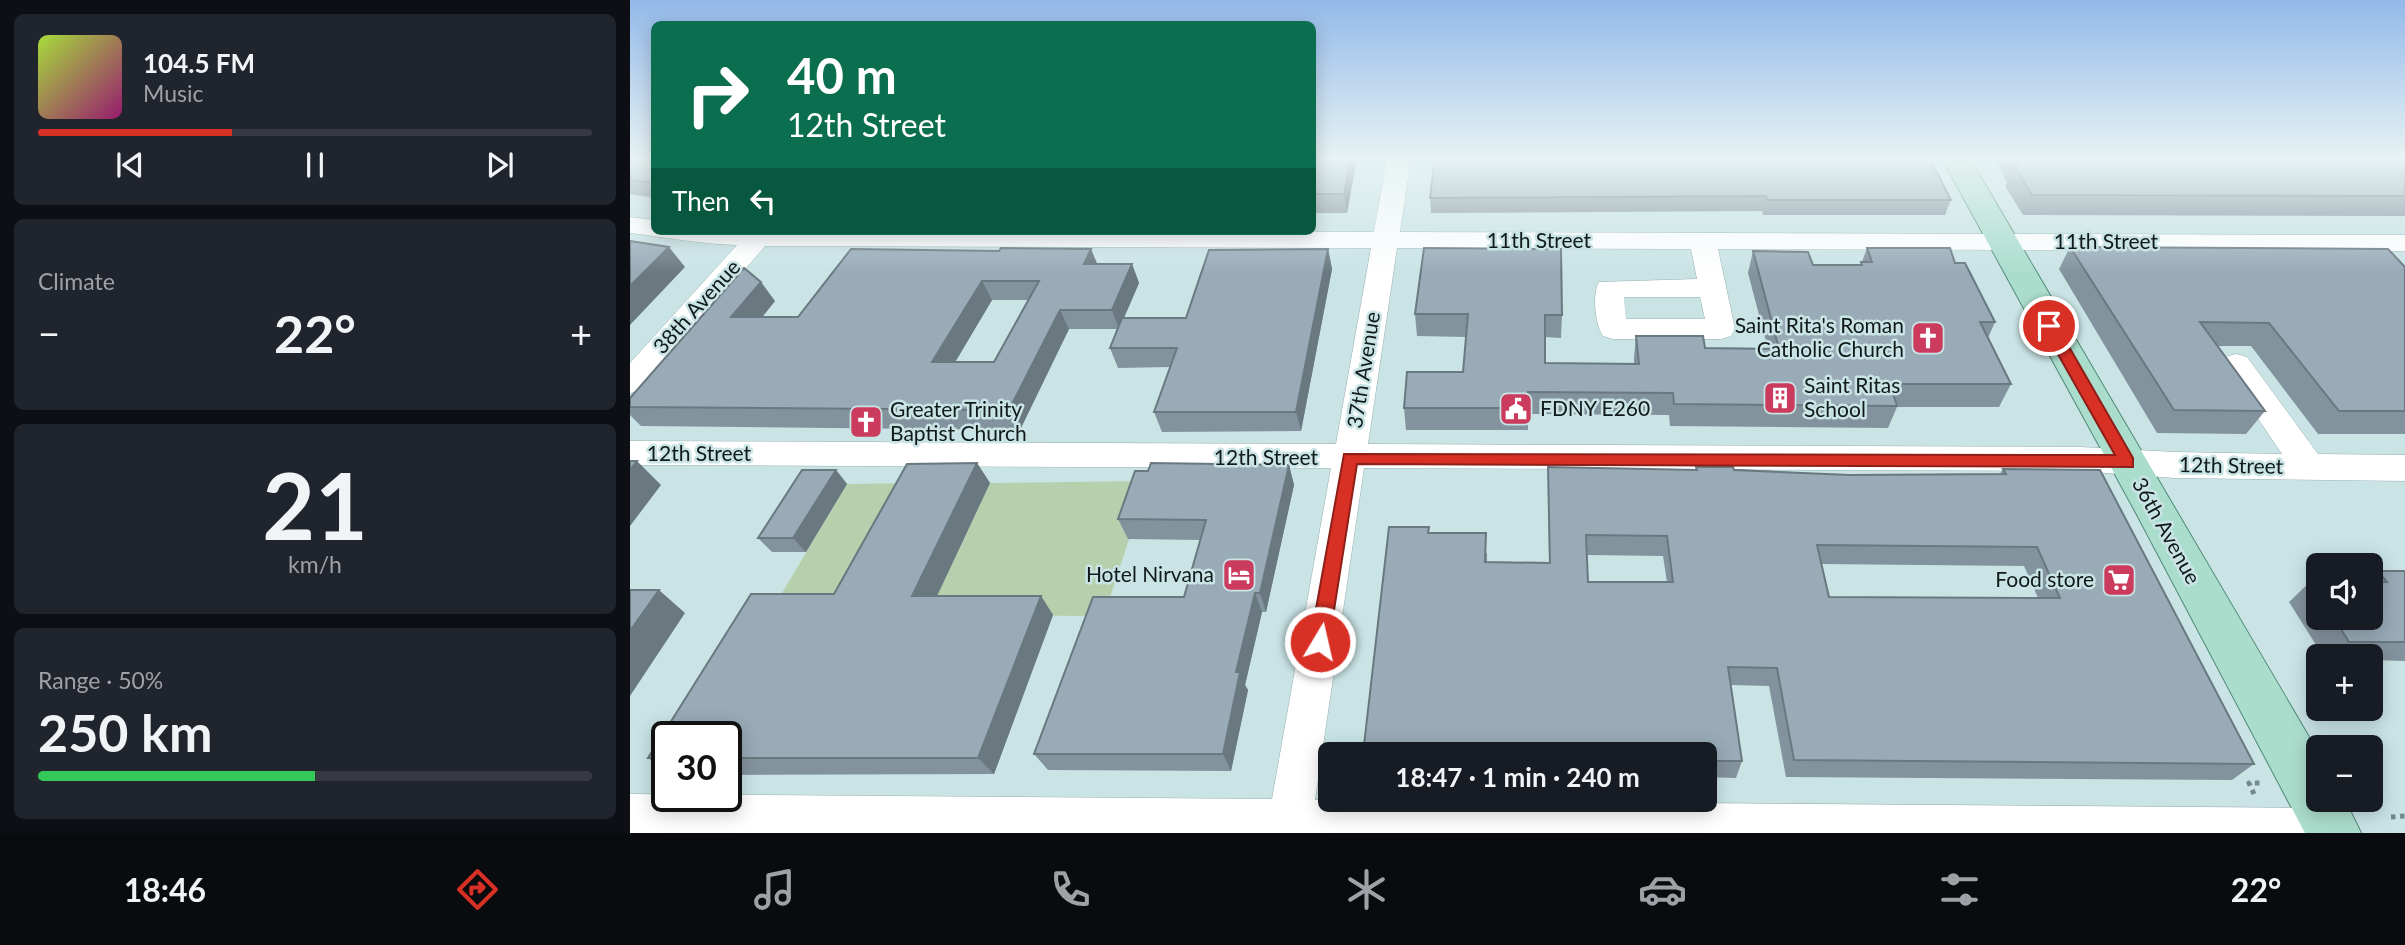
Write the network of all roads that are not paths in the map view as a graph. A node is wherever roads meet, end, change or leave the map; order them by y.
1 (1392, 196) edge
2 (1976, 196) edge
3 (630, 225) edge
4 (651, 228) edge
5 (704, 235) edge
6 (747, 235) edge
7 (760, 235) edge
8 (865, 235) edge
9 (1385, 240) junction
10 (1703, 241) junction
11 (2002, 242) junction
12 (2405, 243) edge
13 (1713, 288) dead end
14 (2236, 364) dead end
15 (630, 382) edge
16 (630, 453) edge
17 (1350, 458) junction
18 (2127, 462) junction
19 (2309, 467) junction
20 (2405, 468) edge
21 (630, 816) edge
22 (1289, 828) edge
23 (2333, 831) edge

1 - 9 street, 37th Avenue
2 - 11 main road, 36th Avenue
3 - 4 street
5 - 6 street, 11th Street
7 - 15 street, 38th Avenue
8 - 9 street, 11th Street
9 - 10 street, 11th Street
9 - 17 street, 37th Avenue
10 - 11 street, 11th Street
10 - 13 street
11 - 12 street, 11th Street
11 - 18 main road, 36th Avenue
14 - 19 street
16 - 17 street, 12th Street
17 - 18 street, 12th Street
17 - 22 street, 37th Avenue
18 - 19 street, 12th Street
18 - 23 main road, 36th Avenue
19 - 20 street, 12th Street
21 - 22 street
22 - 23 street

